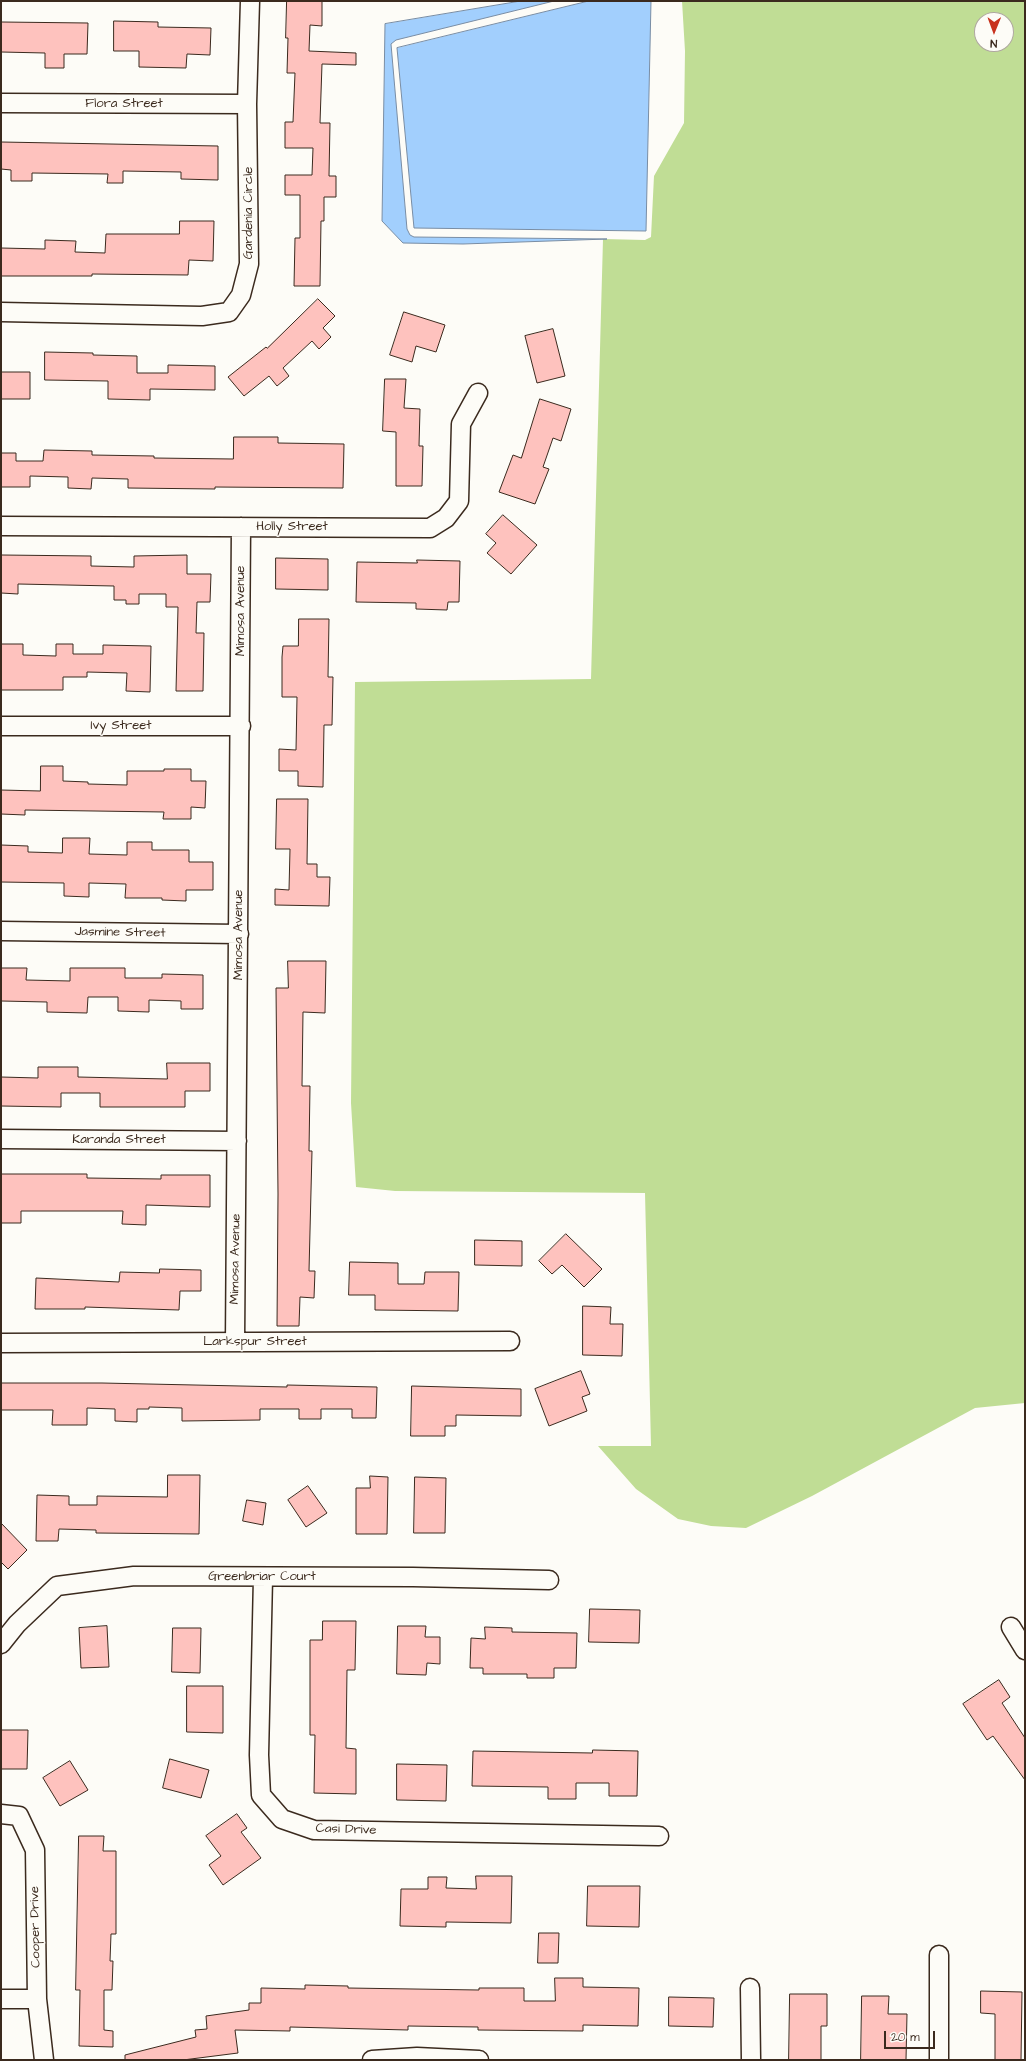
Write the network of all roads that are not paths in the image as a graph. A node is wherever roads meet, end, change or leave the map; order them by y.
1 (250, 1) edge
2 (1, 103) edge
3 (247, 104) junction
4 (1, 312) edge
5 (478, 393) dead end
6 (1, 526) edge
7 (241, 527) junction
8 (1, 726) edge
9 (241, 726) junction
10 (1, 931) edge
11 (238, 934) junction
12 (1, 1139) edge
13 (237, 1141) junction
14 (510, 1341) dead end
15 (235, 1342) junction
16 (1, 1343) edge
17 (263, 1578) junction
18 (549, 1580) dead end
19 (1011, 1627) dead end
20 (1, 1644) edge
21 (1025, 1650) edge
22 (1, 1814) edge
23 (659, 1836) dead end
24 (939, 1955) dead end
25 (750, 1988) dead end
26 (1, 2000) edge
27 (37, 2000) junction
28 (44, 2060) edge
29 (372, 2060) edge
30 (479, 2060) edge
31 (752, 2060) edge
32 (939, 2060) edge

1 - 3 street, Gardenia Circle
2 - 3 street, Flora Street
3 - 4 street, Gardenia Circle
5 - 7 street, Holly Street
6 - 7 street, Holly Street
7 - 9 street, Mimosa Avenue
8 - 9 street, Ivy Street
9 - 11 street, Mimosa Avenue
10 - 11 street, Jasmine Street
11 - 13 street, Mimosa Avenue
12 - 13 street, Karanda Street
13 - 15 street, Mimosa Avenue
14 - 15 street, Larkspur Street
15 - 16 street, Larkspur Street
17 - 18 street, Greenbriar Court
17 - 20 street, Greenbriar Court
17 - 23 street, Casi Drive
19 - 21 street
22 - 27 street, Cooper Drive
24 - 32 street
25 - 31 street
26 - 27 street
27 - 28 street, Cooper Drive
29 - 30 street

